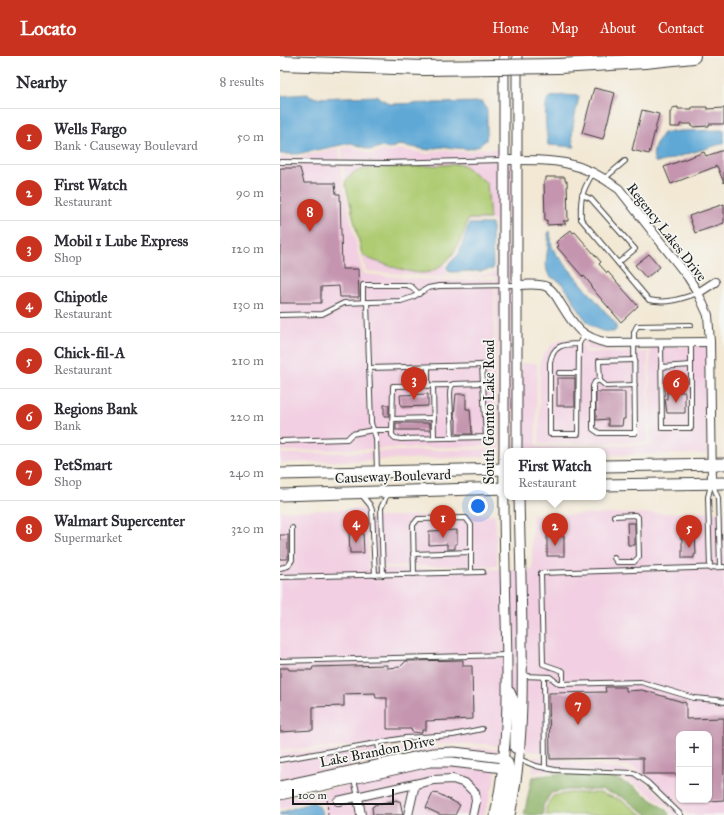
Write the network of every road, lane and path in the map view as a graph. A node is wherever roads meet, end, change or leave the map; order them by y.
1 (504, 56) edge
2 (517, 56) edge
3 (656, 56) edge
4 (693, 56) edge
5 (280, 63) edge
6 (616, 63) junction
7 (503, 160) junction
8 (517, 160) junction
9 (625, 161) dead end
10 (280, 162) edge
11 (593, 172) junction
12 (605, 178) junction
13 (582, 195) junction
14 (618, 263) junction
15 (715, 282) dead end
16 (504, 285) junction
17 (517, 285) junction
18 (698, 293) junction
19 (419, 294) junction
20 (365, 302) junction
21 (280, 315) edge
22 (691, 325) dead end
23 (584, 334) junction
24 (661, 342) junction
25 (691, 342) junction
26 (710, 342) junction
27 (634, 343) junction
28 (579, 344) junction
29 (634, 360) junction
30 (691, 365) junction
31 (428, 367) junction
32 (661, 367) junction
33 (369, 368) junction
34 (559, 373) dead end
35 (578, 373) junction
36 (600, 380) junction
37 (483, 383) junction
38 (452, 385) junction
39 (635, 385) junction
40 (428, 386) junction
41 (434, 386) junction
42 (434, 418) junction
43 (393, 419) junction
44 (373, 430) junction
45 (392, 430) junction
46 (434, 438) junction
47 (452, 438) junction
48 (280, 441) edge
49 (505, 448) edge
50 (517, 448) edge
51 (711, 464) junction
52 (724, 464) edge
53 (606, 466) edge
54 (504, 469) edge
55 (377, 471) junction
56 (280, 474) edge
57 (712, 483) junction
58 (724, 483) edge
59 (606, 485) edge
60 (504, 488) edge
61 (393, 491) junction
62 (359, 492) junction
63 (280, 495) edge
64 (505, 500) edge
65 (519, 500) edge
66 (614, 516) dead end
67 (292, 528) dead end
68 (722, 538) edge
69 (471, 552) junction
70 (414, 554) junction
71 (614, 558) dead end
72 (722, 567) edge
73 (280, 568) edge
74 (710, 568) junction
75 (471, 572) junction
76 (483, 572) dead end
77 (414, 574) junction
78 (375, 575) junction
79 (383, 575) junction
80 (280, 577) edge
81 (507, 655) junction
82 (280, 660) edge
83 (523, 676) junction
84 (544, 677) junction
85 (563, 684) junction
86 (508, 689) junction
87 (724, 702) edge
88 (482, 729) dead end
89 (378, 743) junction
90 (504, 758) junction
91 (519, 759) junction
92 (280, 760) edge
93 (380, 764) junction
94 (545, 767) junction
95 (503, 768) junction
96 (354, 779) junction
97 (338, 783) junction
98 (415, 784) junction
99 (280, 786) edge
100 (327, 791) dead end
101 (280, 795) edge
102 (358, 797) junction
103 (338, 802) dead end
104 (328, 815) edge
105 (361, 815) edge
106 (408, 815) edge
107 (473, 815) edge
108 (495, 815) edge
109 (503, 815) edge
110 (510, 815) edge
111 (681, 815) edge

1 - 7 street, South Gornto Lake Road
2 - 8 street, South Gornto Lake Road
3 - 6 highway
4 - 6 highway
5 - 6 highway, bridge
7 - 8 street, Regency Lakes Drive
7 - 10 lane
7 - 16 street, South Gornto Lake Road
8 - 11 street, Regency Lakes Drive
8 - 17 street, South Gornto Lake Road
9 - 12 lane
11 - 12 street, Regency Lakes Drive
11 - 13 lane
12 - 18 street, Regency Lakes Drive
13 - 14 lane
13 - 14 lane
14 - 18 lane
15 - 18 street
16 - 17 lane
16 - 19 lane
16 - 49 street, South Gornto Lake Road
17 - 23 street
17 - 50 street, South Gornto Lake Road
18 - 26 street, Regency Lakes Drive
19 - 20 lane
19 - 20 lane
20 - 21 lane
20 - 33 lane
22 - 27 lane
23 - 27 street
23 - 28 lane
24 - 25 street
24 - 27 street
24 - 32 lane
25 - 26 street
25 - 30 lane
26 - 51 street, Regency Lakes Drive
27 - 29 lane
28 - 35 lane
28 - 35 lane
29 - 36 lane
29 - 39 lane
30 - 32 lane
30 - 32 lane
31 - 33 lane
31 - 37 lane
31 - 40 lane
33 - 44 lane
34 - 35 lane
36 - 39 lane
36 - 39 lane
37 - 38 lane
37 - 47 lane
38 - 41 lane
38 - 47 lane
40 - 41 lane
40 - 43 lane
41 - 42 lane
42 - 43 lane
42 - 46 lane
43 - 45 lane
44 - 45 lane
44 - 48 lane
44 - 55 lane
45 - 46 lane
46 - 47 lane
51 - 52 main road
51 - 53 main road
51 - 57 street, Regency Lakes Drive
54 - 55 main road, Causeway Boulevard
55 - 56 main road, Causeway Boulevard
57 - 58 main road
57 - 59 main road
57 - 68 lane
57 - 74 lane
60 - 61 main road, Causeway Boulevard
61 - 62 main road, Causeway Boulevard
61 - 79 lane
62 - 63 main road, Causeway Boulevard
62 - 78 lane
64 - 81 street, South Gornto Lake Road
65 - 83 street
66 - 71 lane
67 - 73 lane
68 - 72 lane
69 - 70 lane
69 - 70 lane
69 - 75 lane
70 - 77 lane
72 - 74 lane
74 - 85 lane
75 - 76 lane
75 - 77 lane
77 - 79 lane
78 - 79 lane
78 - 80 lane
81 - 82 lane
81 - 86 street, South Gornto Lake Road
83 - 84 lane
83 - 91 street
84 - 85 lane
84 - 94 lane
85 - 87 lane
86 - 90 street, South Gornto Lake Road
86 - 91 street
88 - 89 lane
89 - 92 lane
89 - 93 lane
90 - 93 street, Lake Brandon Drive
90 - 95 street, South Gornto Lake Road
90 - 109 street
91 - 94 lane
91 - 110 street
93 - 97 street
93 - 99 street, Lake Brandon Drive
94 - 111 lane
95 - 96 street, Lake Brandon Drive
95 - 108 street, South Gornto Lake Road
96 - 97 street, Lake Brandon Drive
96 - 102 lane
97 - 101 street, Lake Brandon Drive
98 - 102 street
98 - 106 street
98 - 107 street
100 - 104 path
102 - 103 street
102 - 105 street

